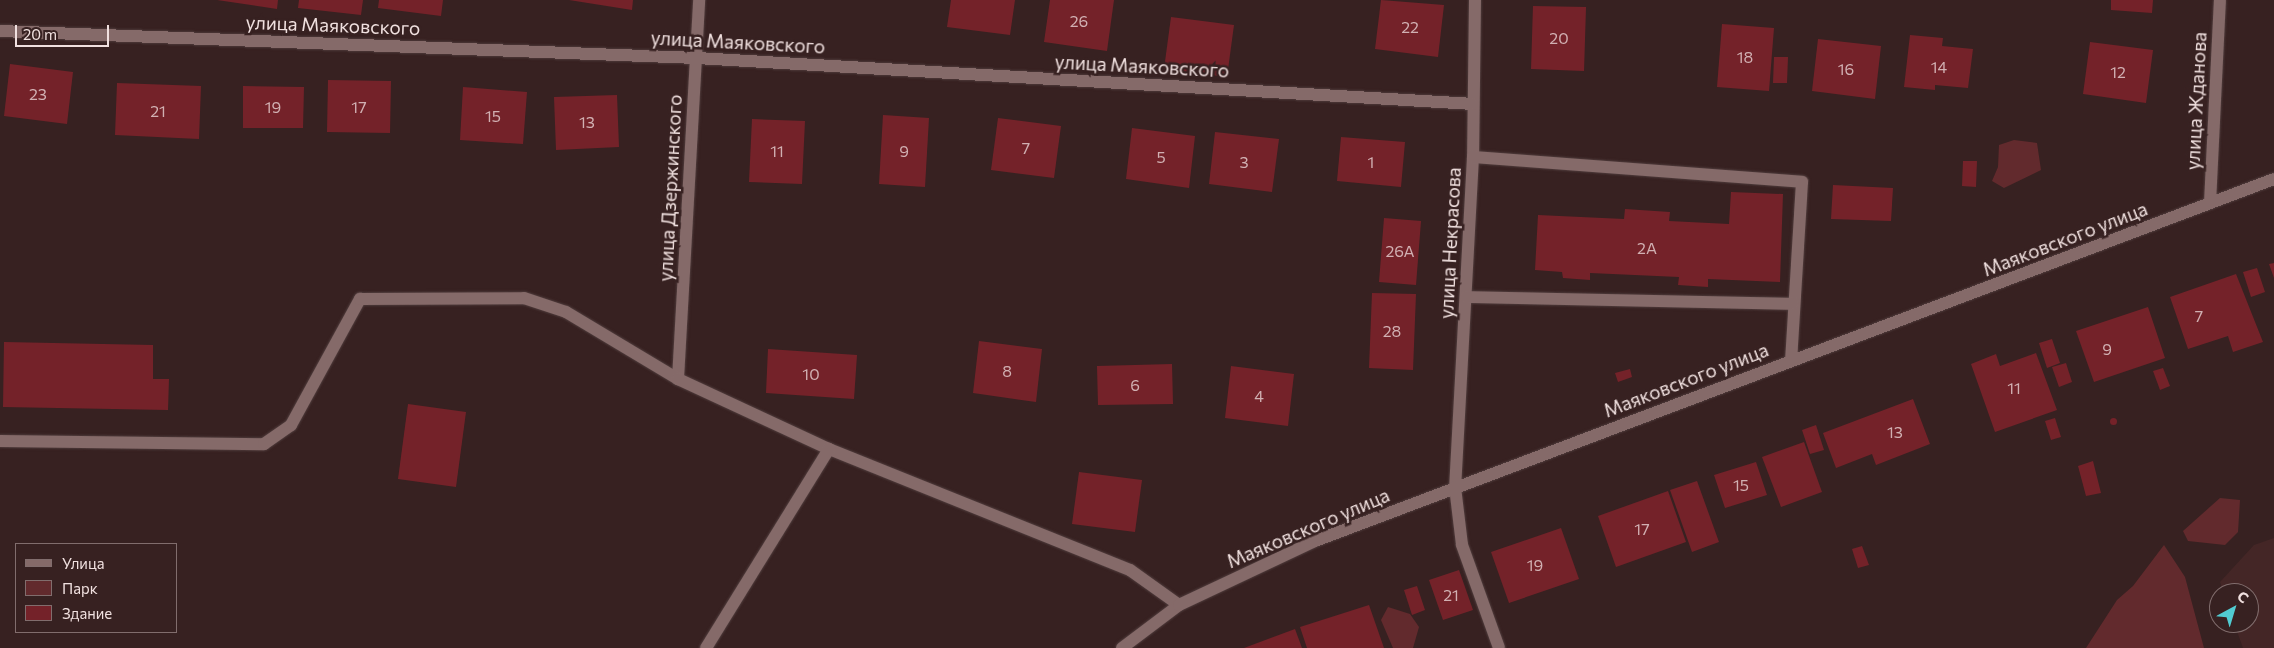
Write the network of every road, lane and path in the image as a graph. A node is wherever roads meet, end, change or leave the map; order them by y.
1 (699, 0) edge
2 (1475, 0) edge
3 (2220, 0) edge
4 (0, 31) edge
5 (697, 58) junction
6 (1473, 104) junction
7 (1473, 158) junction
8 (2274, 179) edge
9 (2210, 203) junction
10 (1466, 296) junction
11 (1794, 304) junction
12 (1790, 361) junction
13 (678, 379) junction
14 (0, 441) edge
15 (829, 449) junction
16 (1455, 487) junction
17 (1180, 605) junction
18 (706, 648) edge
19 (1122, 648) edge
20 (1499, 648) edge

1 - 5 street, улица Дзержинского
2 - 6 street, улица Некрасова
3 - 9 street, улица Жданова
4 - 5 street, улица Маяковского
5 - 6 street, улица Маяковского
5 - 13 street, улица Дзержинского
6 - 7 street, улица Некрасова
7 - 10 street, улица Некрасова
7 - 11 street
8 - 9 street, Маяковского улица
9 - 12 street, Маяковского улица
10 - 11 street
10 - 16 street, улица Некрасова
11 - 12 street
12 - 16 street, Маяковского улица
13 - 14 street
13 - 15 street
15 - 17 street
15 - 18 street
16 - 17 street, Маяковского улица
16 - 20 street, улица Некрасова
17 - 19 street, Маяковского улица

